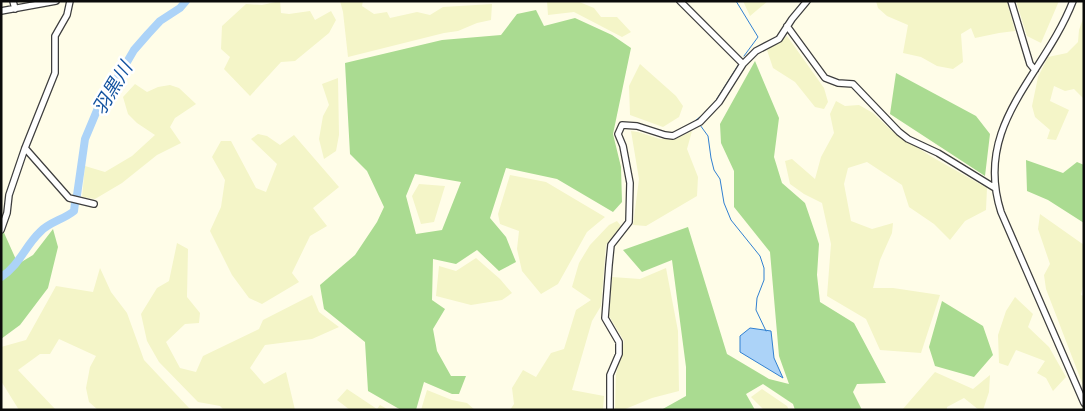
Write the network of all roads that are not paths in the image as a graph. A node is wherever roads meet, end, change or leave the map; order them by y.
1 (13, 1) edge
2 (56, 1) edge
3 (70, 1) edge
4 (680, 1) edge
5 (807, 1) edge
6 (1011, 1) edge
7 (1073, 1) edge
8 (15, 8) junction
9 (1, 11) edge
10 (787, 26) junction
11 (744, 64) junction
12 (1035, 70) junction
13 (25, 148) junction
14 (994, 188) junction
15 (94, 204) dead end
16 (1, 230) edge
17 (1084, 403) edge
18 (610, 410) edge

1 - 8 street
2 - 8 street
3 - 13 street
4 - 11 street
5 - 10 street
6 - 12 street
7 - 12 street
8 - 9 street
10 - 11 street
10 - 14 street
11 - 18 street
12 - 14 street
13 - 15 street
13 - 16 street
14 - 17 street

